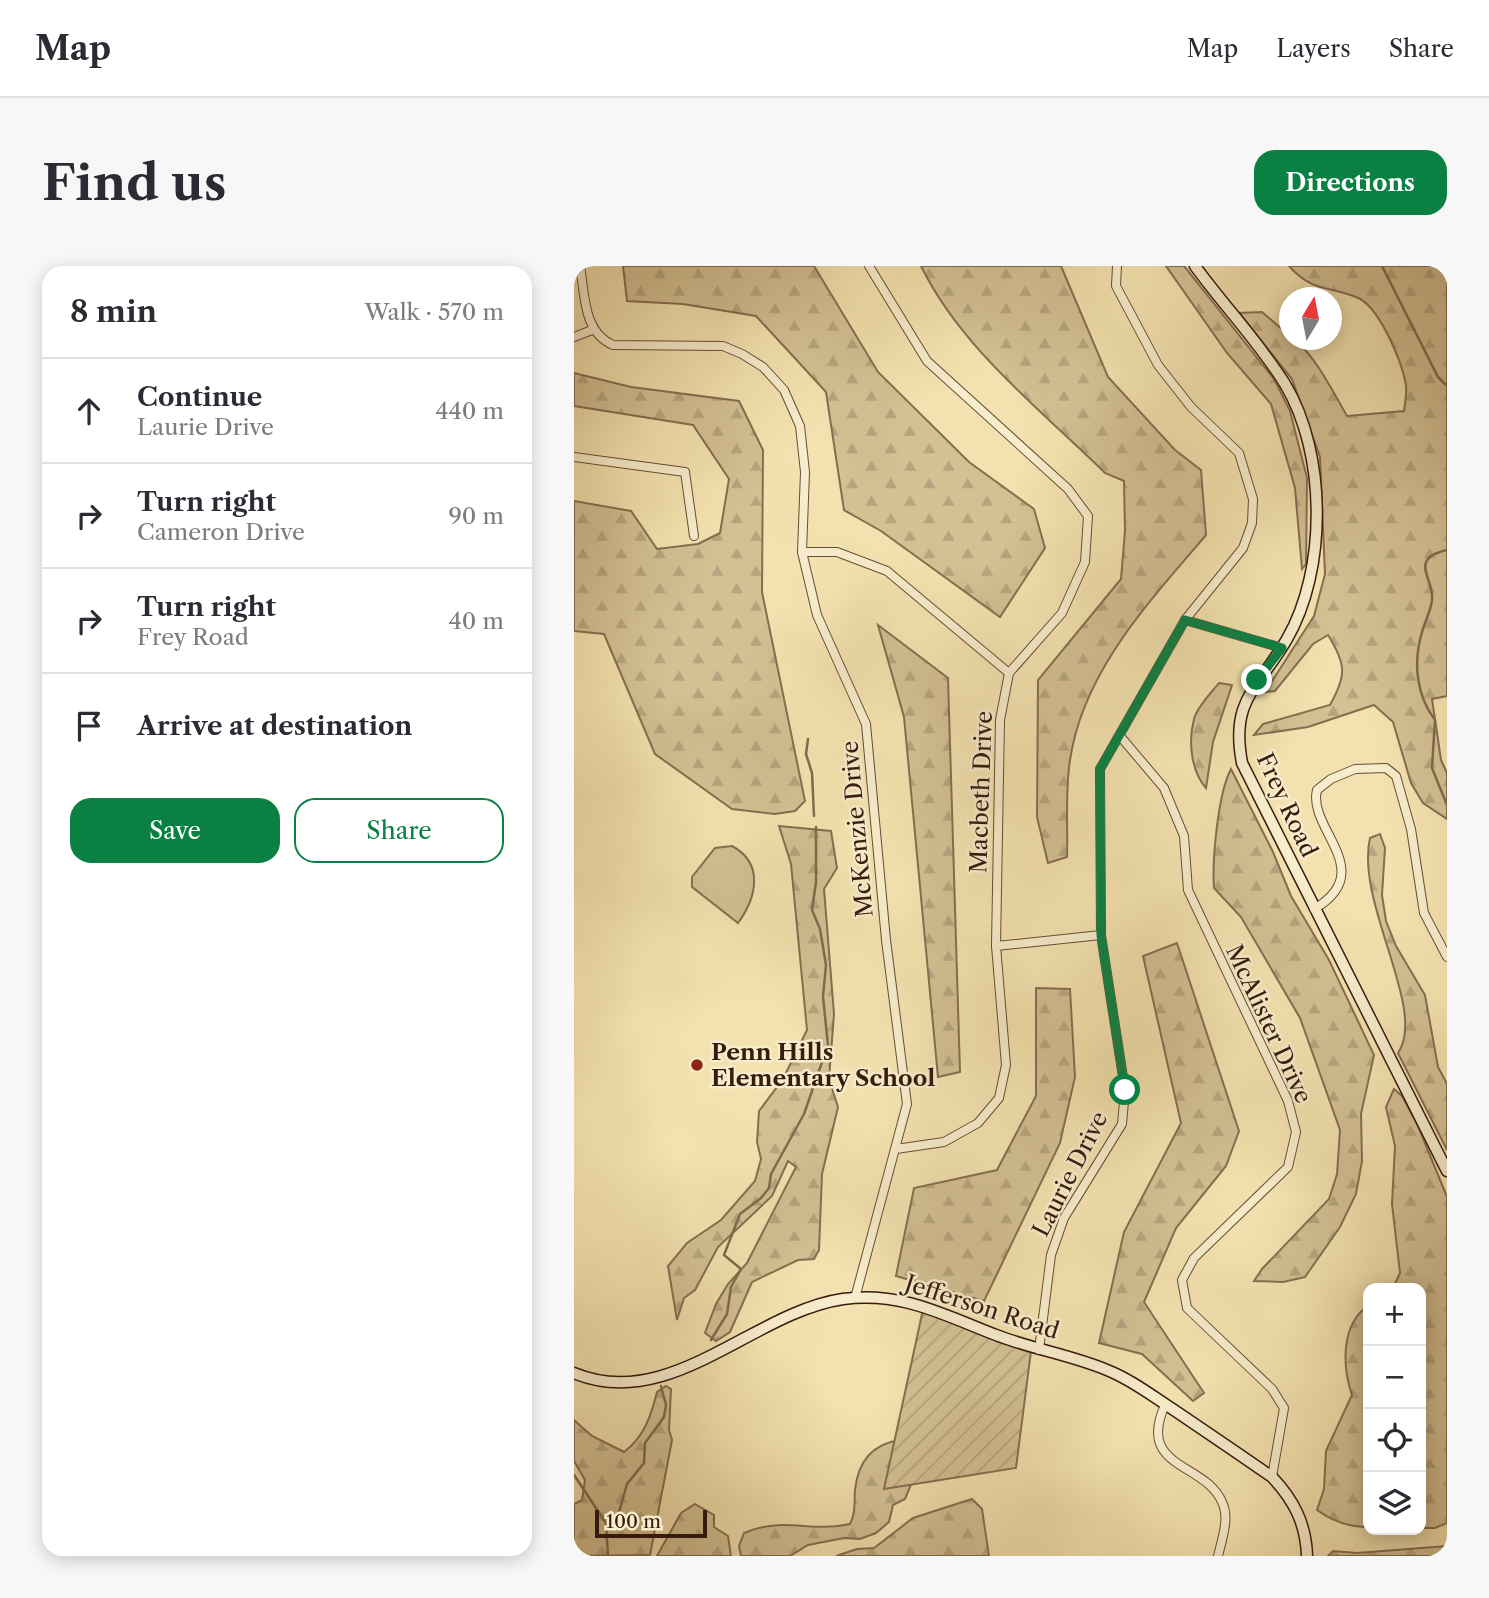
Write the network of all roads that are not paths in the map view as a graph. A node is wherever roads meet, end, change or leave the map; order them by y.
1 (580, 266) edge
2 (869, 266) edge
3 (1116, 266) edge
4 (1195, 266) edge
5 (592, 330) junction
6 (574, 337) edge
7 (574, 457) edge
8 (694, 536) dead end
9 (802, 552) junction
10 (1185, 620) junction
11 (1282, 648) junction
12 (1009, 673) junction
13 (1120, 736) junction
14 (1314, 909) junction
15 (1101, 935) junction
16 (996, 946) junction
17 (1447, 957) edge
18 (895, 1149) junction
19 (1447, 1171) edge
20 (855, 1298) junction
21 (1039, 1350) junction
22 (574, 1373) edge
23 (1165, 1405) junction
24 (1272, 1477) junction
25 (1218, 1556) edge
26 (1307, 1556) edge

1 - 5 street
2 - 12 street
3 - 10 street, Laurie Drive
4 - 11 street, Frey Road
5 - 6 street
5 - 9 street, McKenzie Drive
7 - 8 street
9 - 12 street
9 - 18 street, McKenzie Drive
10 - 11 street
10 - 13 street, Laurie Drive
11 - 14 street, Frey Road
12 - 16 street, Macbeth Drive
13 - 15 street, Laurie Drive
13 - 24 street, McAlister Drive
14 - 17 street
14 - 19 street, Frey Road
15 - 16 street
15 - 21 street, Laurie Drive
16 - 18 street, Macbeth Drive
18 - 20 street, McKenzie Drive
20 - 21 street, Jefferson Road
20 - 22 street, Jefferson Road
21 - 23 street, Jefferson Road
23 - 24 street, Jefferson Road
23 - 25 street
24 - 26 street, Jefferson Road

